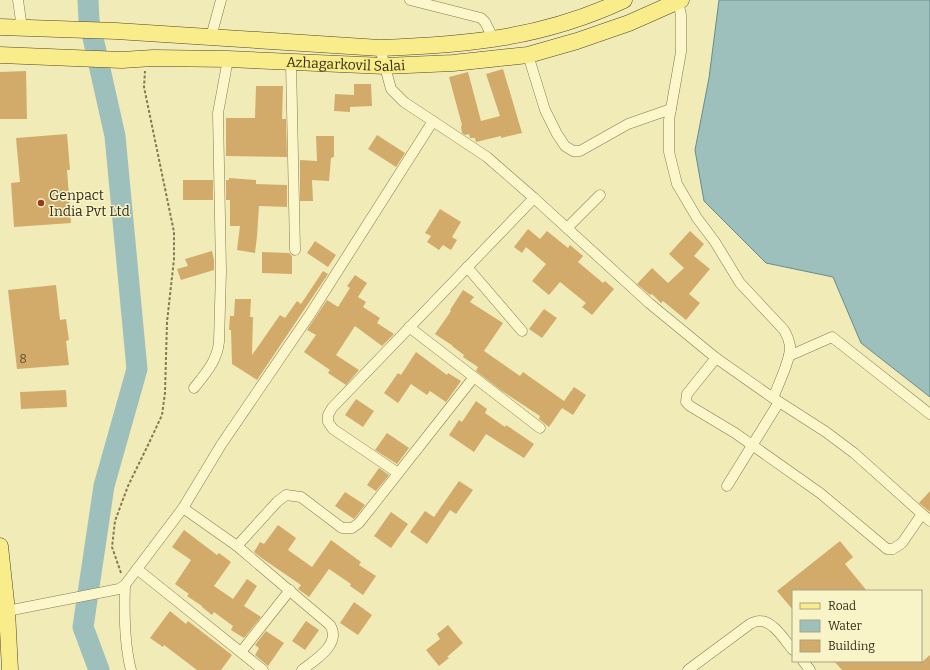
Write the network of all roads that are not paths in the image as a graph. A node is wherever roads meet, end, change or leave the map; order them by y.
1 (18, 0) edge
2 (221, 0) edge
3 (410, 0) edge
4 (624, 0) edge
5 (678, 0) edge
6 (0, 27) edge
7 (22, 28) junction
8 (211, 37) junction
9 (494, 40) junction
10 (380, 48) junction
11 (0, 55) edge
12 (528, 55) junction
13 (228, 59) junction
14 (291, 63) junction
15 (385, 66) junction
16 (671, 109) junction
17 (433, 121) junction
18 (600, 194) dead end
19 (534, 198) junction
20 (567, 228) junction
21 (295, 250) dead end
22 (467, 267) junction
23 (409, 327) junction
24 (522, 331) dead end
25 (789, 356) junction
26 (716, 358) junction
27 (474, 377) junction
28 (194, 388) dead end
29 (776, 400) junction
30 (930, 414) edge
31 (540, 428) dead end
32 (752, 446) junction
33 (398, 473) junction
34 (727, 486) dead end
35 (183, 508) junction
36 (926, 518) edge
37 (0, 546) edge
38 (237, 546) junction
39 (138, 569) junction
40 (122, 587) junction
41 (290, 590) junction
42 (7, 611) junction
43 (792, 649) edge
44 (241, 652) junction
45 (804, 662) edge
46 (10, 670) edge
47 (131, 670) edge
48 (263, 670) edge
49 (302, 670) edge
50 (688, 670) edge
51 (810, 670) edge

1 - 7 street
2 - 8 street
3 - 9 street
4 - 9 main road, Azhagarkovil Salai
5 - 12 main road, Azhagarkovil Salai
5 - 16 street
6 - 7 main road, Azhagarkovil Salai
7 - 8 main road, Azhagarkovil Salai
8 - 10 main road, Azhagarkovil Salai
9 - 10 main road, Azhagarkovil Salai
10 - 15 street
11 - 13 main road, Azhagarkovil Salai
12 - 15 main road, Azhagarkovil Salai
12 - 16 street
13 - 14 main road, Azhagarkovil Salai
13 - 28 street
14 - 15 main road, Azhagarkovil Salai
14 - 21 street
15 - 17 street
16 - 25 street
17 - 19 street
17 - 35 street
18 - 20 street
19 - 20 street
19 - 22 street
20 - 26 street
22 - 23 street
22 - 24 street
23 - 27 street
23 - 33 street
25 - 29 street
25 - 30 street
26 - 29 street
26 - 32 street
27 - 31 street
27 - 33 street
29 - 32 street
29 - 36 street
32 - 34 street
32 - 36 street
33 - 38 street
35 - 38 street
35 - 39 street
37 - 42 main road
38 - 41 street
39 - 40 street
39 - 44 street
40 - 42 street
40 - 47 street
41 - 44 street
41 - 49 street
42 - 46 main road
43 - 50 street
44 - 48 street
45 - 51 street

